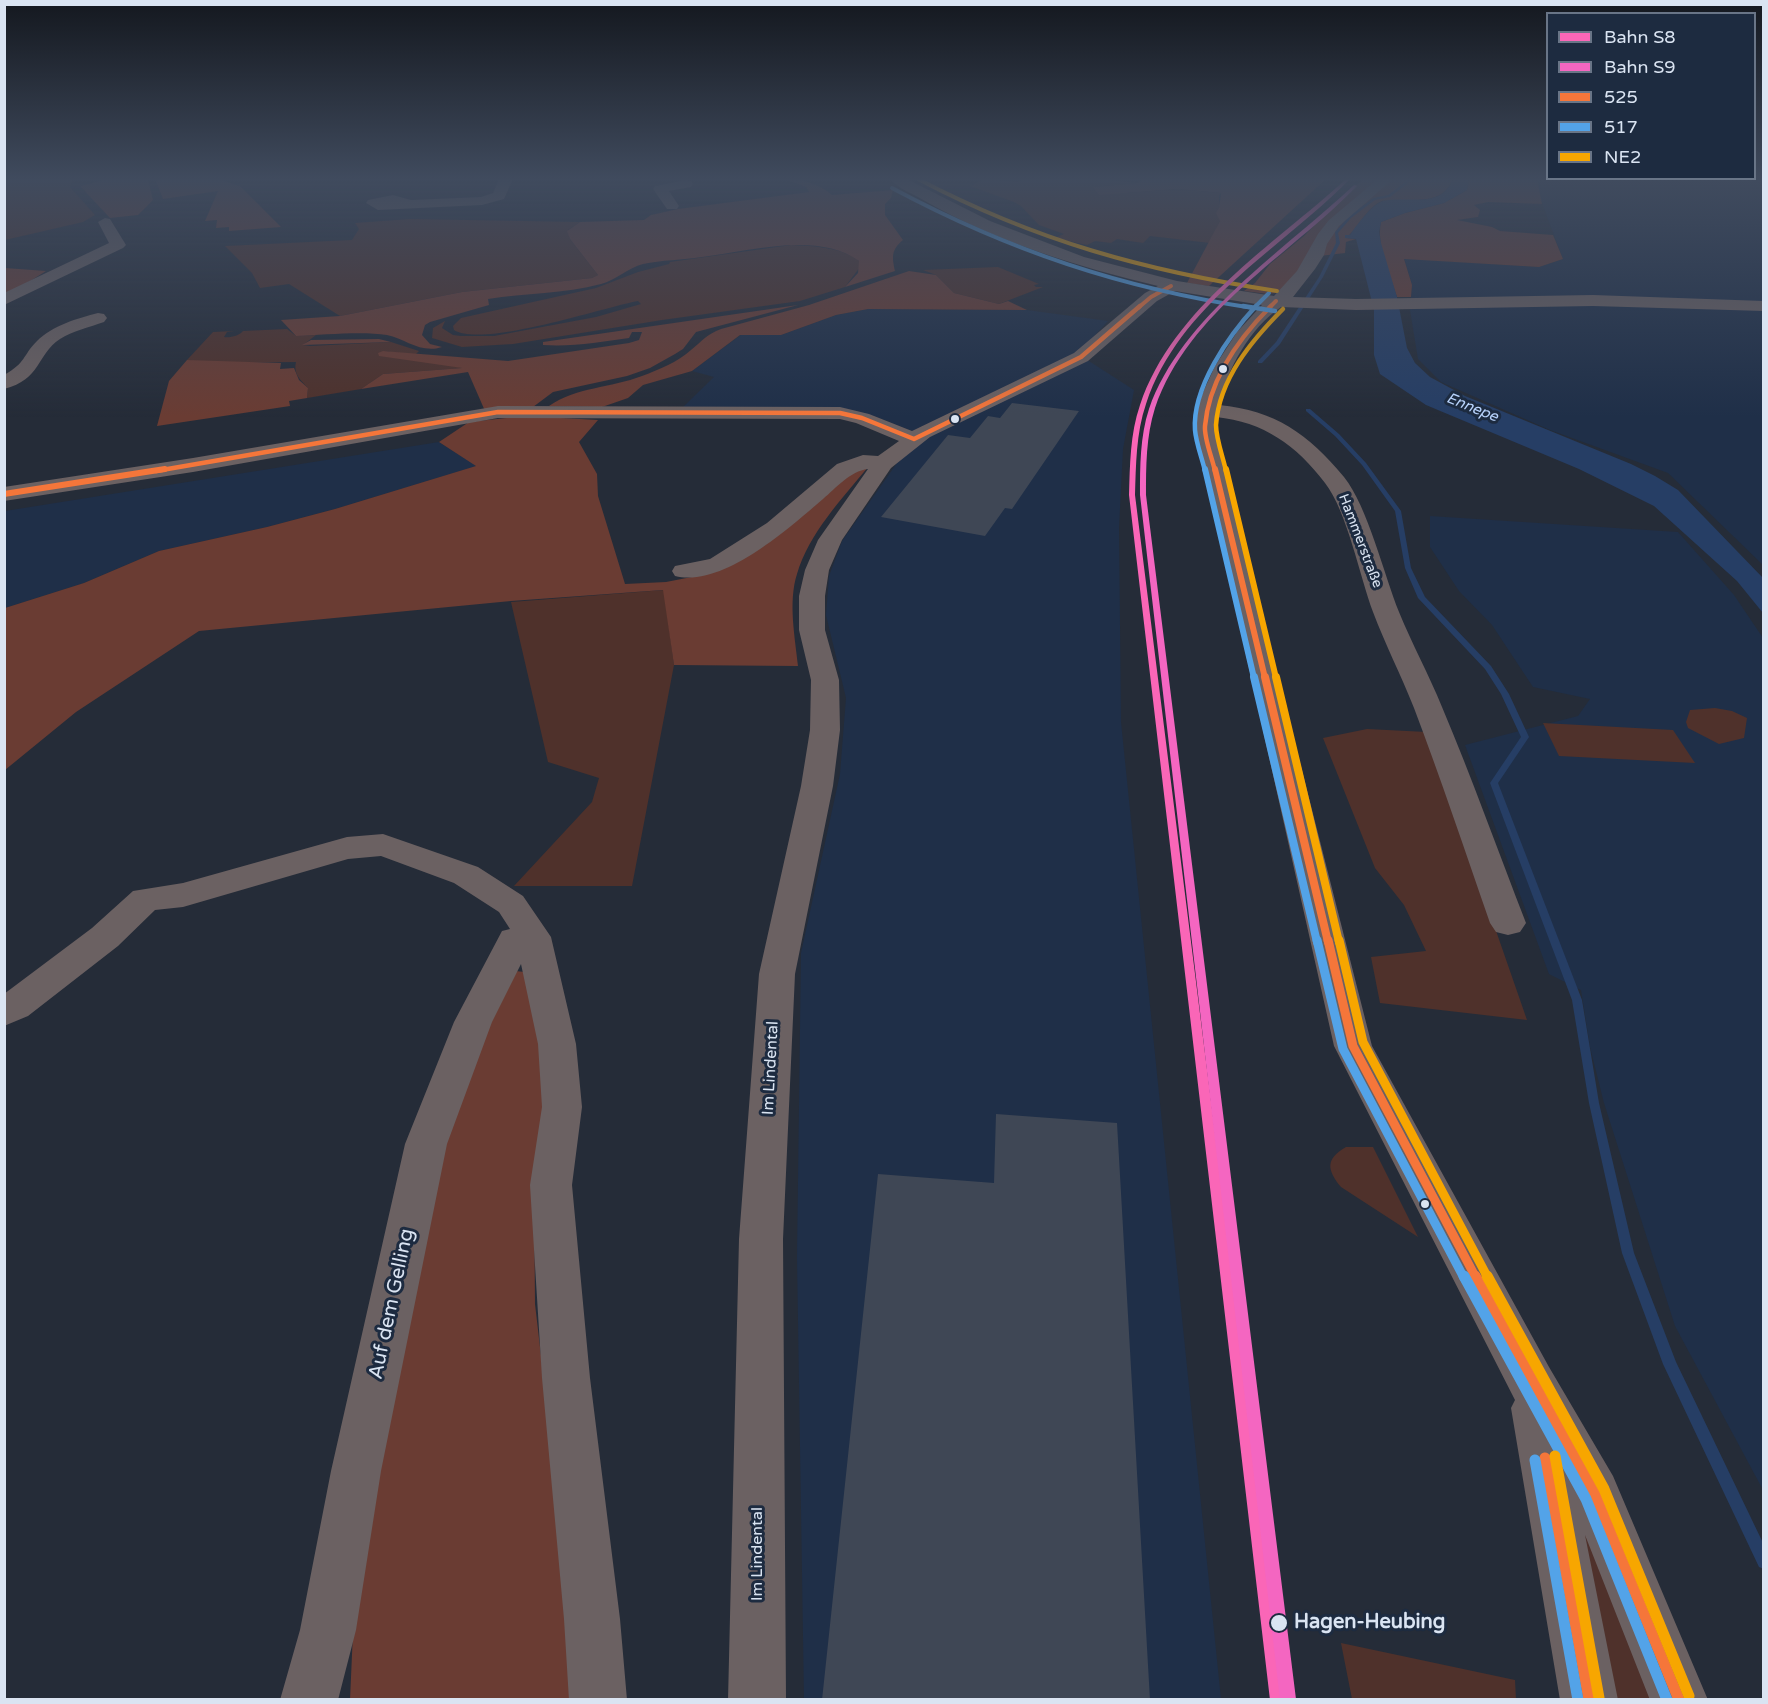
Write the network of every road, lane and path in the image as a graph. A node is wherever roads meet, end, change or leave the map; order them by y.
1 (90, 259) edge
2 (1076, 259) edge
3 (1314, 259) edge
4 (1153, 282) junction
5 (1171, 286) junction
6 (4, 300) edge
7 (1283, 302) junction
8 (1764, 306) edge
9 (98, 318) dead end
10 (1115, 325) junction
11 (4, 383) edge
12 (1205, 410) junction
13 (914, 439) junction
14 (883, 463) junction
15 (4, 494) edge
16 (684, 571) dead end
17 (1508, 923) dead end
18 (533, 937) junction
19 (4, 1012) edge
20 (1532, 1383) junction
21 (309, 1700) edge
22 (598, 1700) edge
23 (757, 1700) edge
24 (1589, 1700) edge
25 (1679, 1700) edge

1 - 6 street
2 - 4 street
3 - 7 street
4 - 5 street
4 - 10 street, Im Lindental
5 - 7 street
5 - 10 street, Im Lindental
7 - 8 street
7 - 12 street
9 - 11 street
10 - 13 street, Im Lindental
12 - 17 street, Hammerstraße
12 - 20 street
13 - 14 street, Im Lindental
13 - 15 street
14 - 16 street
14 - 23 street, Im Lindental
18 - 19 street
18 - 21 street, Auf dem Gelling
18 - 22 street
20 - 24 street
20 - 25 street

